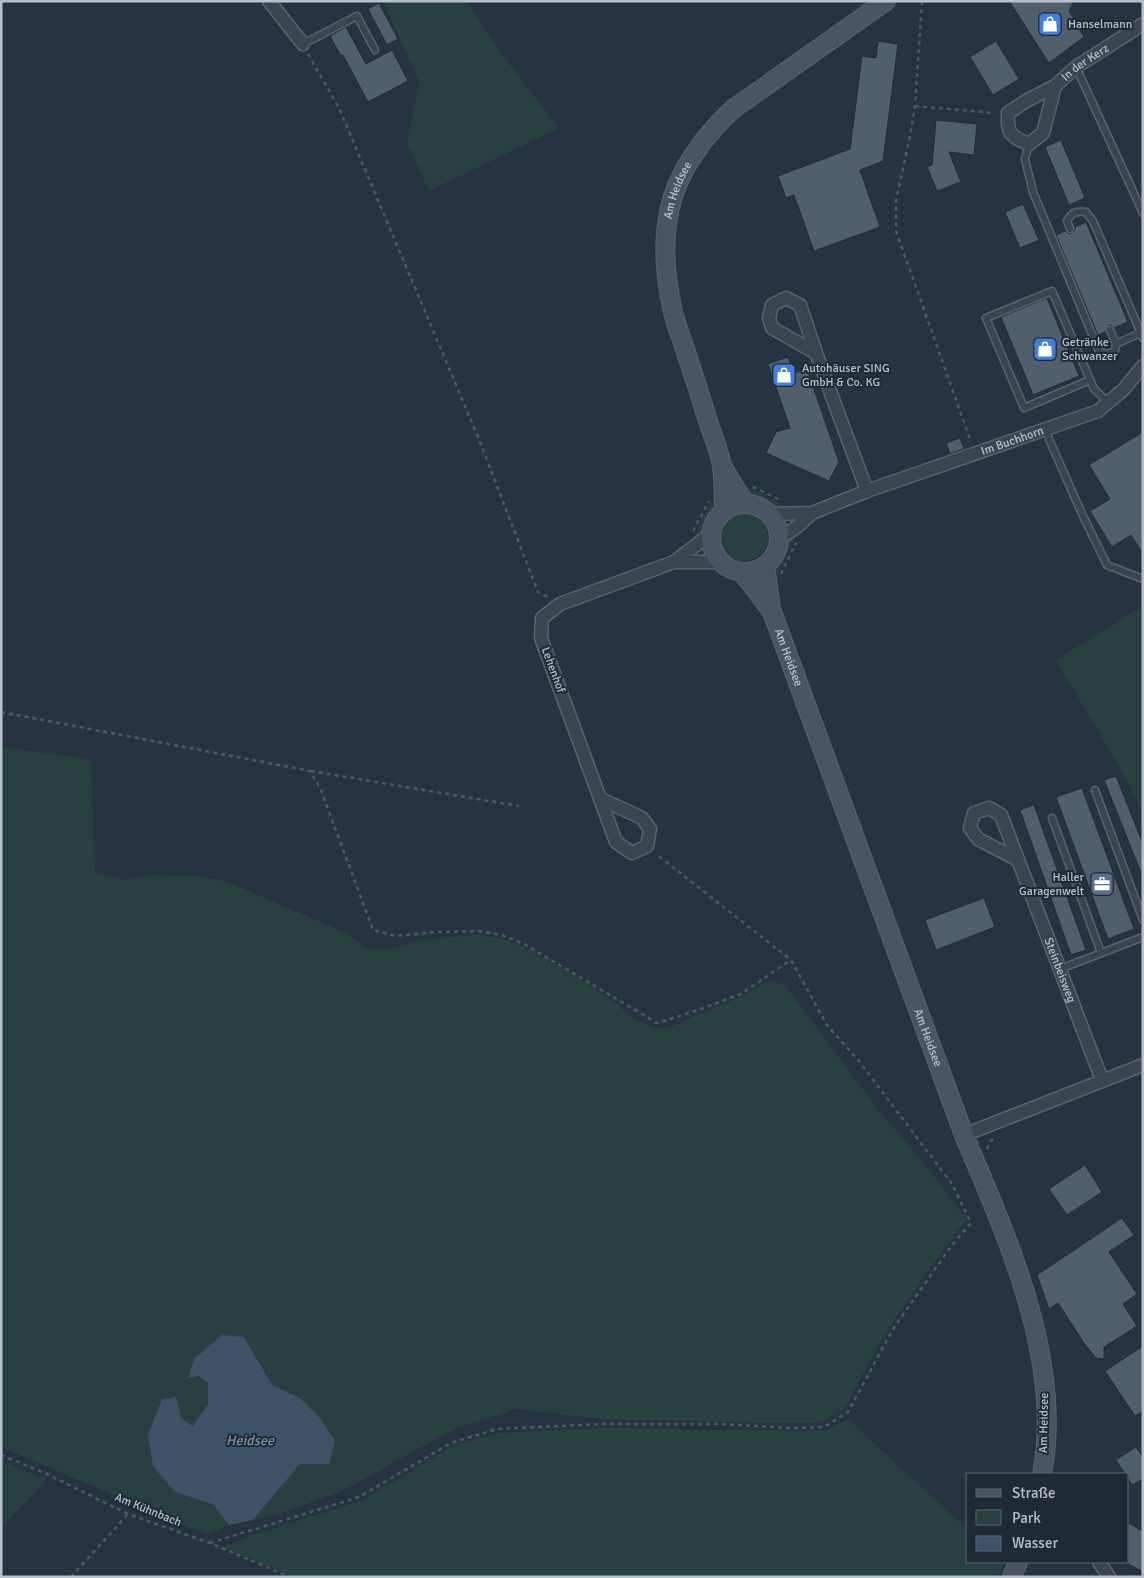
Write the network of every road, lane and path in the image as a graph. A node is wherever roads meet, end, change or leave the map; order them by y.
1 (269, 1) edge
2 (886, 1) edge
3 (922, 1) edge
4 (1143, 24) edge
5 (303, 44) junction
6 (375, 50) dead end
7 (1076, 67) junction
8 (1055, 86) junction
9 (915, 106) junction
10 (1008, 114) junction
11 (1029, 144) junction
12 (1143, 213) edge
13 (1070, 229) dead end
14 (1110, 330) dead end
15 (1141, 336) edge
16 (1116, 344) junction
17 (816, 353) junction
18 (1143, 366) edge
19 (1090, 380) junction
20 (1109, 403) junction
21 (1045, 430) junction
22 (975, 453) junction
23 (722, 466) junction
24 (752, 486) dead end
25 (867, 491) junction
26 (712, 494) dead end
27 (784, 502) dead end
28 (746, 504) junction
29 (725, 511) junction
30 (812, 513) junction
31 (769, 514) junction
32 (712, 533) junction
33 (691, 535) dead end
34 (779, 539) junction
35 (674, 562) junction
36 (721, 562) junction
37 (765, 566) junction
38 (742, 572) junction
39 (1143, 579) edge
40 (549, 598) dead end
41 (770, 609) junction
42 (1, 712) edge
43 (310, 771) junction
44 (1095, 790) dead end
45 (601, 799) junction
46 (519, 806) dead end
47 (1052, 818) dead end
48 (647, 846) junction
49 (1018, 860) dead end
50 (1143, 920) edge
51 (1143, 937) edge
52 (1101, 953) junction
53 (791, 960) junction
54 (1060, 970) junction
55 (1143, 1065) edge
56 (1102, 1080) junction
57 (964, 1135) junction
58 (1, 1455) edge
59 (1042, 1473) edge
60 (128, 1514) junction
61 (210, 1543) junction
62 (1018, 1563) edge
63 (1100, 1563) edge
64 (71, 1577) edge
65 (290, 1577) edge
66 (1012, 1577) edge
67 (1109, 1577) edge

1 - 5 street
2 - 23 main road, Am Heidsee
3 - 9 path
4 - 7 street, In der Kerz
5 - 6 lane
5 - 40 path
7 - 8 street, In der Kerz
7 - 12 lane
8 - 10 street, In der Kerz
8 - 11 street, In der Kerz
9 - 10 path
9 - 22 path
10 - 11 street
11 - 16 lane
13 - 15 lane
14 - 16 lane
15 - 16 lane
17 - 17 street
17 - 25 street
18 - 20 street, Im Buchhorn
19 - 19 lane
19 - 20 lane
20 - 21 street, Im Buchhorn
21 - 22 street, Im Buchhorn
21 - 39 lane
22 - 25 street, Im Buchhorn
23 - 28 main road, Am Heidsee
23 - 29 main road, Am Heidsee
24 - 27 path
25 - 30 street, Im Buchhorn
26 - 33 path
28 - 29 main road
28 - 31 main road
29 - 32 main road
30 - 31 street, Im Buchhorn
30 - 34 street, Im Buchhorn
31 - 34 main road
32 - 35 street, Lehenhof
32 - 36 main road
34 - 37 main road
35 - 36 street, Lehenhof
35 - 45 street, Lehenhof
36 - 38 main road
37 - 38 main road
37 - 41 main road, Am Heidsee
38 - 41 main road, Am Heidsee
41 - 57 main road, Am Heidsee
42 - 43 path
43 - 46 path
43 - 53 path
44 - 50 lane
45 - 48 street
45 - 48 street, Lehenhof
47 - 52 lane
48 - 53 path
49 - 54 street, Steinbeisweg
51 - 52 lane
52 - 54 lane
53 - 61 path
54 - 56 street, Steinbeisweg
55 - 56 street
56 - 57 street
57 - 59 main road, Am Heidsee
58 - 60 path, Am Kühnbach
60 - 61 path, Am Kühnbach
60 - 64 path
61 - 65 path, Am Kühnbach
62 - 66 main road
63 - 67 street

